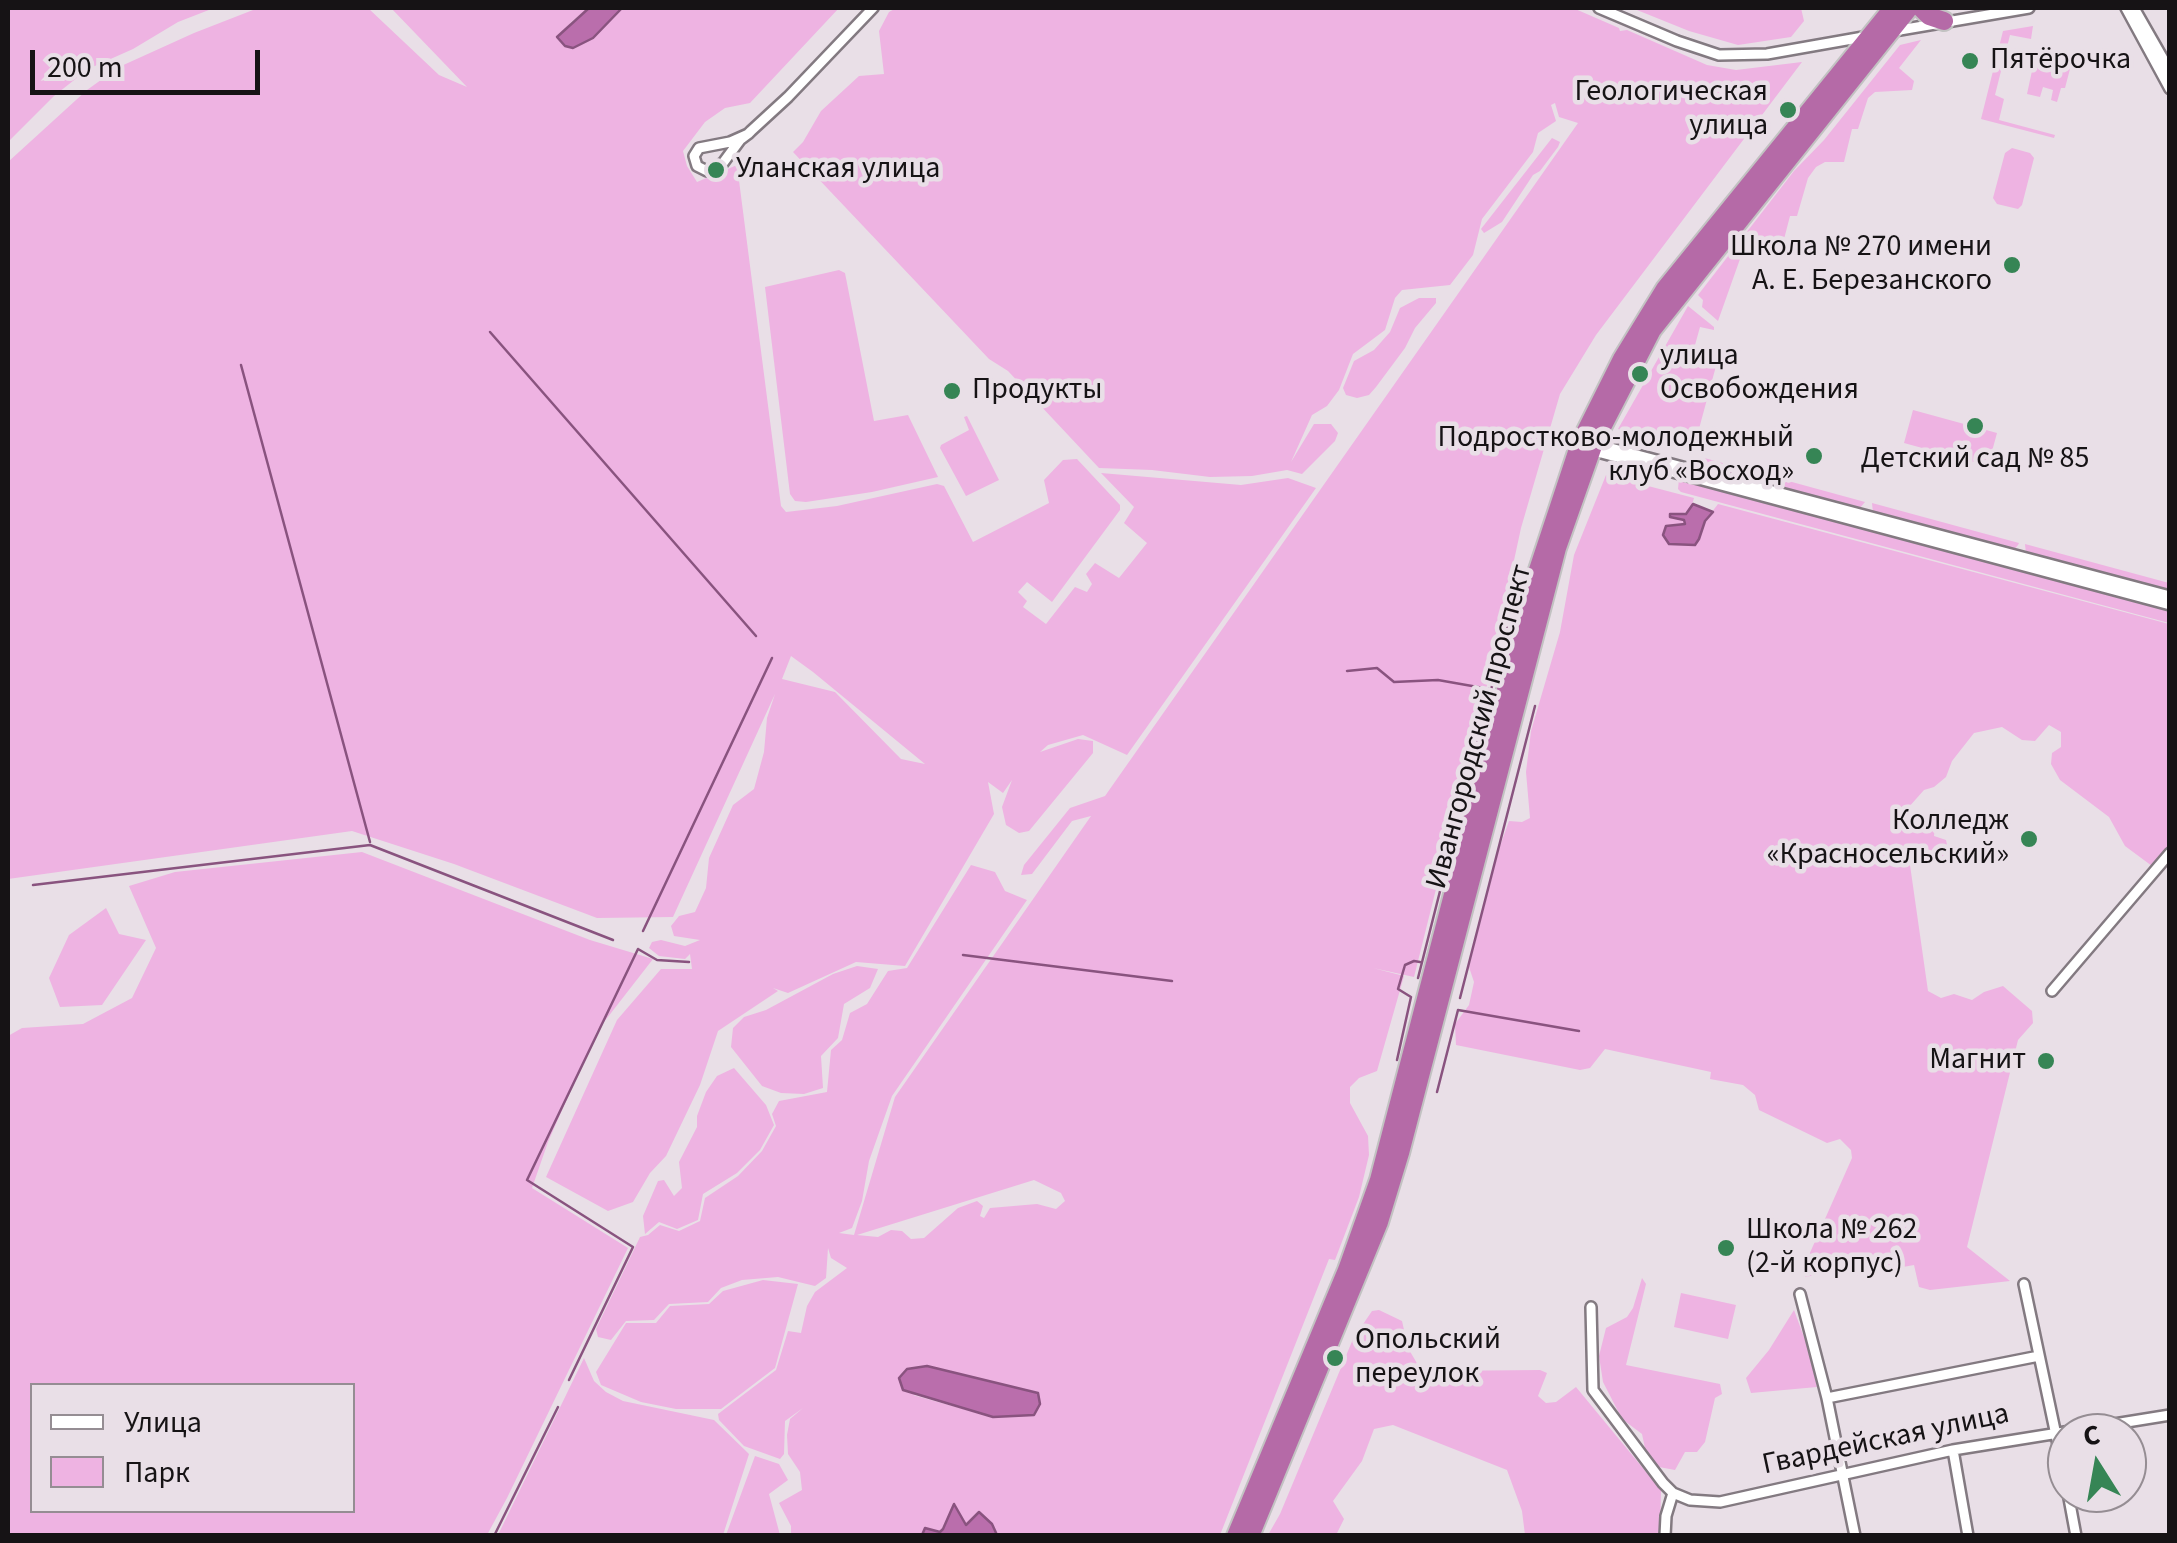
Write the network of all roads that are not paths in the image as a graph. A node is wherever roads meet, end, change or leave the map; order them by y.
1 (873, 8) edge
2 (1598, 8) edge
3 (1893, 8) edge
4 (1909, 8) edge
5 (1921, 8) edge
6 (2029, 8) edge
7 (2130, 8) edge
8 (1944, 21) junction
9 (1880, 34) junction
10 (2170, 71) edge
11 (2170, 88) edge
12 (748, 134) junction
13 (1588, 445) junction
14 (2170, 596) edge
15 (2170, 605) edge
16 (2170, 853) edge
17 (2052, 991) dead end
18 (2024, 1284) dead end
19 (1800, 1294) dead end
20 (1591, 1306) dead end
21 (2038, 1356) junction
22 (1827, 1398) junction
23 (2052, 1413) edge
24 (2047, 1433) edge
25 (1953, 1450) junction
26 (1842, 1476) junction
27 (1673, 1493) junction
28 (1236, 1536) edge
29 (1250, 1536) edge
30 (1665, 1536) edge
31 (1855, 1536) edge
32 (1968, 1536) edge

1 - 12 street
2 - 9 street
3 - 9 highway, Ивангородский проспект
4 - 9 highway, Ивангородский проспект
5 - 8 highway
6 - 8 street
7 - 10 street
7 - 11 street
8 - 9 street
9 - 13 highway, Ивангородский проспект
12 - 12 street
13 - 14 street
13 - 15 street
13 - 28 highway, Ивангородский проспект
13 - 29 highway, Ивангородский проспект
16 - 17 street
18 - 21 street
19 - 22 street
20 - 27 street
21 - 22 street
21 - 23 street
22 - 26 street
24 - 25 street, Гвардейская улица
25 - 26 street, Гвардейская улица
25 - 32 street
26 - 27 street, Гвардейская улица
26 - 31 street
27 - 30 street

